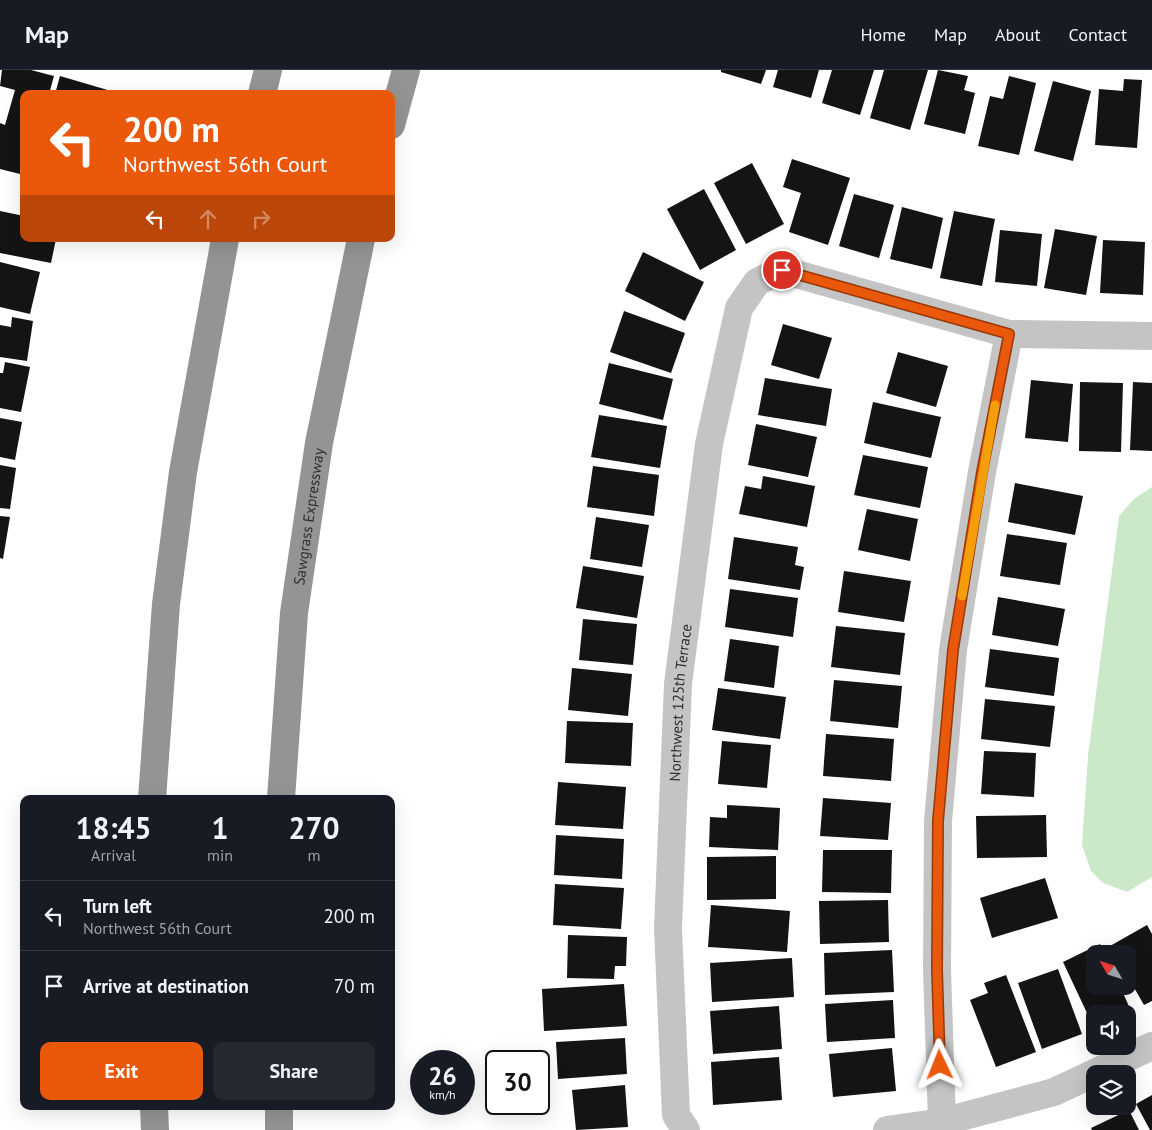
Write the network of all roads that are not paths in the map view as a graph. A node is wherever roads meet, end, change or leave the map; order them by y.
1 (268, 70) edge
2 (406, 70) edge
3 (263, 90) edge
4 (395, 110) edge
5 (224, 242) edge
6 (360, 242) edge
7 (1009, 334) junction
8 (1152, 336) edge
9 (152, 795) edge
10 (281, 795) edge
11 (1152, 1046) edge
12 (154, 1110) edge
13 (279, 1110) edge
14 (942, 1122) junction
15 (155, 1130) edge
16 (279, 1130) edge
17 (686, 1130) edge
18 (887, 1130) edge

1 - 3 highway
2 - 4 highway
5 - 9 highway
6 - 10 highway, Sawgrass Expressway
7 - 8 street
7 - 14 street
7 - 17 street, Northwest 125th Terrace
11 - 14 street
12 - 15 highway
13 - 16 highway
14 - 18 street

